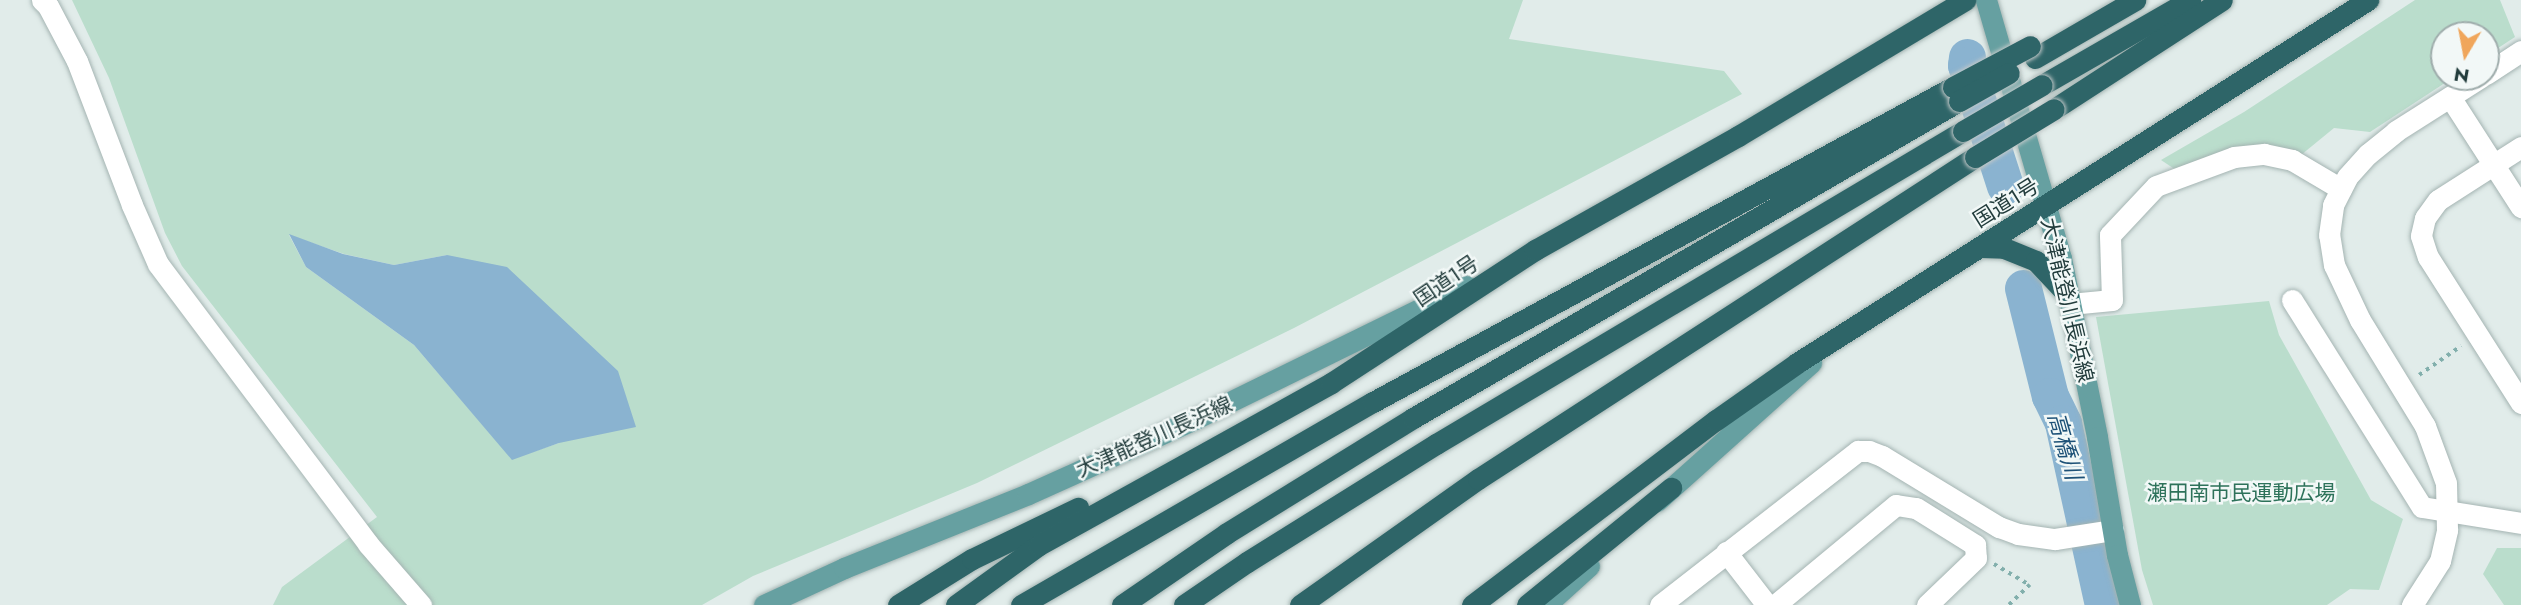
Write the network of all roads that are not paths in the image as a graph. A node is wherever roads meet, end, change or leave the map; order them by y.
1 (42, 0) edge
2 (1965, 0) edge
3 (1986, 0) edge
4 (2119, 0) edge
5 (2134, 0) edge
6 (2190, 0) edge
7 (2222, 0) edge
8 (2368, 0) edge
9 (2521, 51) edge
10 (2033, 52) junction
11 (2500, 65) edge
12 (2459, 91) edge
13 (1956, 94) junction
14 (2450, 97) junction
15 (2521, 148) edge
16 (2494, 165) junction
17 (2341, 188) junction
18 (2046, 207) junction
19 (2521, 207) edge
20 (1981, 247) junction
21 (1535, 250) junction
22 (1896, 298) junction
23 (2069, 300) junction
24 (2292, 300) dead end
25 (2521, 403) edge
26 (1263, 422) junction
27 (1671, 488) junction
28 (2448, 511) junction
29 (2521, 523) edge
30 (2107, 531) junction
31 (1726, 552) junction
32 (421, 605) edge
33 (764, 605) edge
34 (898, 605) edge
35 (956, 605) edge
36 (1021, 605) edge
37 (1122, 605) edge
38 (1184, 605) edge
39 (1300, 605) edge
40 (1472, 605) edge
41 (1527, 605) edge
42 (1546, 605) edge
43 (1660, 605) edge
44 (1767, 605) edge
45 (1775, 605) edge
46 (1927, 605) edge
47 (2130, 605) edge
48 (2413, 605) edge

1 - 32 street
2 - 21 highway, 国道1号
3 - 18 main road, 大津能登川長浜線
4 - 10 highway
5 - 10 highway
6 - 38 highway, bridge
7 - 39 highway, bridge
8 - 18 highway, 国道1号
9 - 11 street
10 - 13 highway, bridge
12 - 14 street
13 - 36 highway
13 - 37 highway
14 - 16 street
14 - 17 street
15 - 16 street
16 - 19 street
16 - 25 street
17 - 23 street
17 - 28 street
18 - 20 highway, 国道1号
18 - 23 main road, 大津能登川長浜線
20 - 22 highway, 国道1号
20 - 23 highway
21 - 26 highway, 国道1号
21 - 33 main road, 大津能登川長浜線
22 - 27 main road
22 - 40 highway, 国道1号
23 - 30 main road, 大津能登川長浜線
24 - 28 street
26 - 34 highway
26 - 35 highway, 国道1号
27 - 41 highway
27 - 42 main road
28 - 29 street
28 - 48 street
30 - 31 street
30 - 47 main road, 大津能登川長浜線
31 - 43 street
31 - 44 street
45 - 46 street

